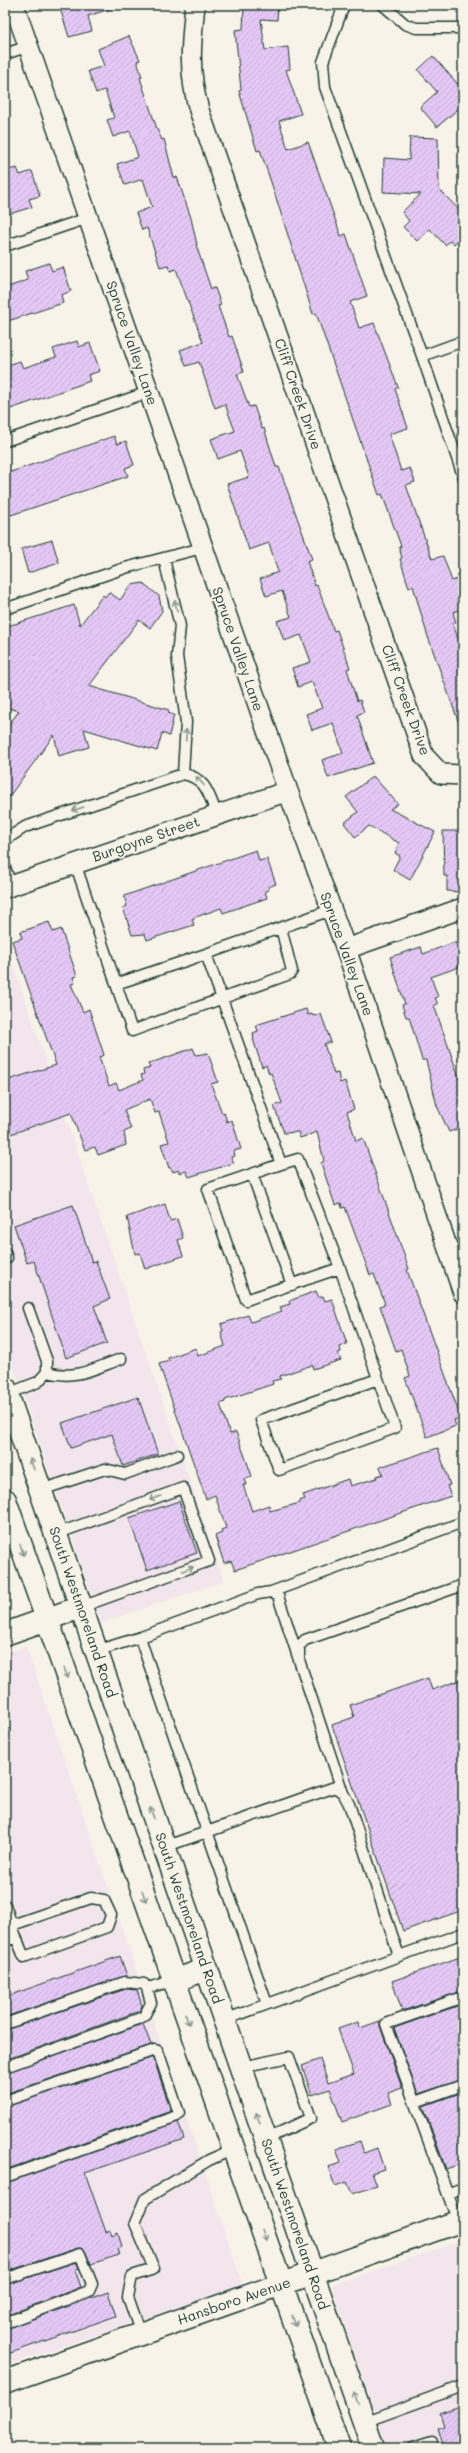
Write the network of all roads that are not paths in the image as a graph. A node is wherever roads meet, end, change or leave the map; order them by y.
1 (14, 5) edge
2 (195, 5) edge
3 (344, 5) edge
4 (383, 5) edge
5 (463, 28) edge
6 (28, 46) junction
7 (5, 54) edge
8 (88, 218) junction
9 (5, 246) edge
10 (463, 341) edge
11 (422, 356) junction
12 (148, 392) junction
13 (5, 441) edge
14 (463, 476) edge
15 (202, 548) junction
16 (164, 559) junction
17 (5, 608) edge
18 (183, 774) junction
19 (463, 775) edge
20 (288, 791) junction
21 (217, 815) junction
22 (5, 840) edge
23 (75, 863) junction
24 (5, 867) edge
25 (8, 887) edge
26 (463, 908) edge
27 (331, 910) junction
28 (281, 928) junction
29 (346, 949) junction
30 (206, 954) junction
31 (116, 984) junction
32 (222, 998) junction
33 (281, 1164) junction
34 (252, 1174) junction
35 (5, 1253) edge
36 (5, 1259) edge
37 (340, 1268) junction
38 (292, 1284) junction
39 (463, 1293) edge
40 (28, 1308) dead end
41 (121, 1359) dead end
42 (47, 1372) junction
43 (378, 1379) junction
44 (6, 1391) edge
45 (177, 1455) dead end
46 (41, 1490) junction
47 (5, 1500) edge
48 (463, 1522) edge
49 (56, 1534) junction
50 (463, 1585) edge
51 (270, 1592) junction
52 (81, 1607) junction
53 (46, 1619) junction
54 (5, 1634) edge
55 (141, 1637) junction
56 (96, 1651) junction
57 (299, 1660) junction
58 (343, 1793) junction
59 (207, 1832) junction
60 (164, 1847) junction
61 (131, 1859) junction
62 (5, 1906) edge
63 (12, 1926) junction
64 (463, 1933) edge
65 (16, 1937) junction
66 (5, 1941) edge
67 (399, 1956) junction
68 (207, 1969) junction
69 (173, 1980) junction
70 (147, 1988) junction
71 (463, 1997) edge
72 (267, 2004) junction
73 (224, 2020) junction
74 (5, 2024) edge
75 (5, 2067) edge
76 (241, 2068) junction
77 (463, 2085) edge
78 (5, 2101) edge
79 (415, 2102) junction
80 (266, 2139) junction
81 (234, 2148) junction
82 (5, 2177) edge
83 (463, 2188) edge
84 (449, 2193) junction
85 (461, 2221) edge
86 (312, 2274) junction
87 (5, 2279) edge
88 (281, 2284) junction
89 (5, 2323) edge
90 (141, 2334) junction
91 (5, 2382) edge
92 (463, 2386) edge
93 (364, 2422) junction
94 (432, 2442) dead end
95 (339, 2448) edge
96 (373, 2448) edge
97 (413, 2448) edge

1 - 6 street, Spruce Valley Lane
2 - 19 street, Cliff Creek Drive
3 - 11 lane
4 - 5 lane
6 - 7 lane
6 - 8 street, Spruce Valley Lane
8 - 9 lane
8 - 12 street, Spruce Valley Lane
10 - 11 lane
11 - 14 lane
12 - 13 lane
12 - 15 street, Spruce Valley Lane
15 - 16 lane
15 - 20 street, Spruce Valley Lane
16 - 17 lane
18 -> 16 lane
21 -> 18 lane
18 -> 22 lane
20 - 21 street, Burgoyne Street
20 - 27 street, Spruce Valley Lane
21 - 23 street, Burgoyne Street
23 - 25 street, Burgoyne Street
23 - 31 lane
24 - 25 lane
26 - 29 street
27 - 28 lane
27 - 29 street, Spruce Valley Lane
28 - 30 lane
28 - 32 lane
29 - 39 street, Spruce Valley Lane
30 - 31 lane
30 - 32 lane
31 - 32 lane
32 - 33 lane
33 - 34 lane
33 - 37 lane
34 - 38 lane
34 - 38 lane
35 - 36 lane
37 - 38 lane
37 - 43 lane
40 - 42 lane
41 - 42 lane
42 - 44 lane
43 - 43 lane
46 -> 44 main road, South Westmoreland Road
45 - 46 lane
46 - 49 main road, South Westmoreland Road
47 -> 53 main road
48 - 51 lane
49 - 52 main road, South Westmoreland Road
52 -> 49 lane
50 - 57 lane
51 - 55 lane
51 - 57 lane
52 - 53 main road
52 - 56 main road, South Westmoreland Road
53 - 54 main road
53 -> 61 main road
55 - 56 lane
55 - 59 lane
60 -> 56 main road, South Westmoreland Road
57 - 58 lane
58 - 59 lane
58 - 67 lane
59 - 60 lane
59 - 72 lane
60 - 61 main road
60 - 68 main road, South Westmoreland Road
61 -> 69 main road
62 - 63 lane
63 - 65 lane
63 - 65 lane
64 - 67 lane
65 - 66 lane
67 - 72 lane
68 - 69 main road
68 - 73 main road, South Westmoreland Road
69 - 70 lane
69 -> 81 main road
70 - 74 lane
70 - 75 lane
71 - 79 lane
72 - 73 lane
73 - 76 main road, South Westmoreland Road
80 -> 76 main road, South Westmoreland Road
76 - 80 lane
77 - 79 lane
78 - 82 lane
79 - 84 lane
80 - 86 main road, South Westmoreland Road
81 -> 88 main road
81 - 90 lane
83 - 84 lane
84 - 85 lane
85 - 86 main road, Hansboro Avenue
86 - 88 main road, Hansboro Avenue
93 -> 86 main road, South Westmoreland Road
87 - 89 lane
88 - 90 main road, Hansboro Avenue
88 -> 95 main road
90 - 91 main road, Hansboro Avenue
92 - 93 lane
93 - 96 main road, South Westmoreland Road
94 - 97 lane

